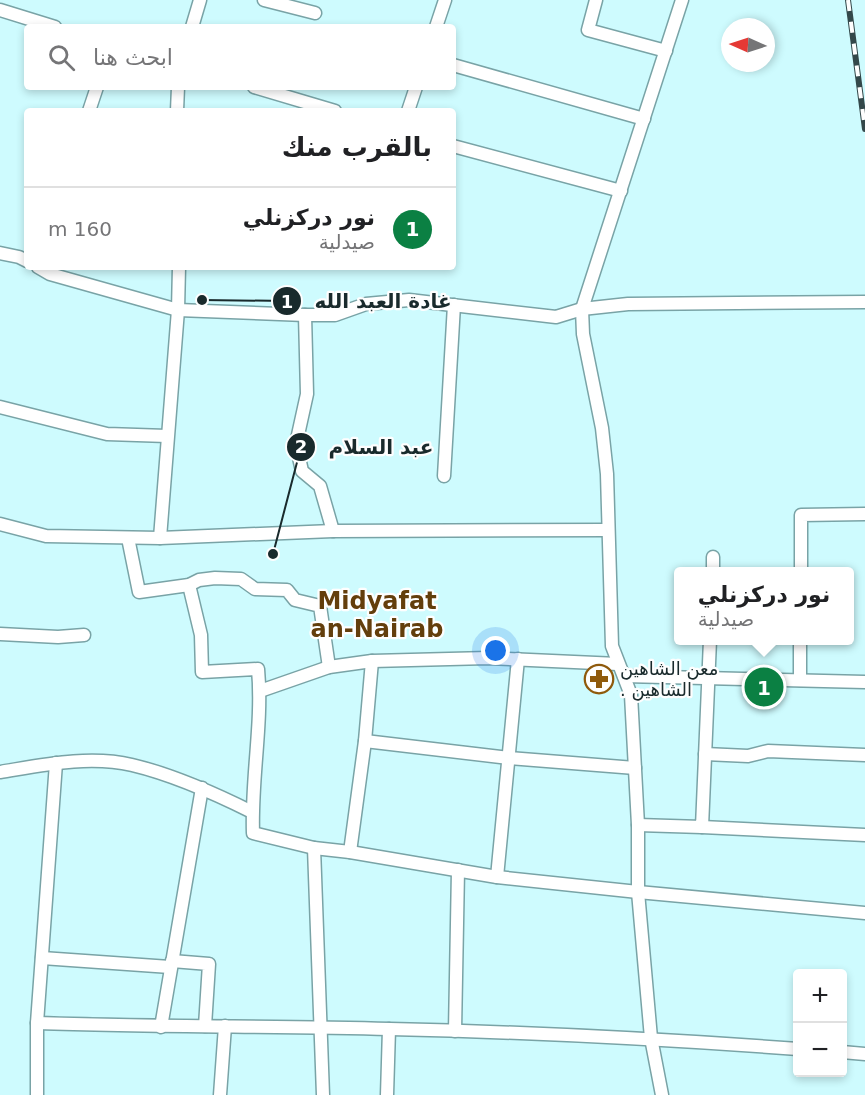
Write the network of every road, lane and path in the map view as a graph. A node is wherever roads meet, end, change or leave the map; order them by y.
1 (200, 0) edge
2 (264, 0) edge
3 (446, 0) edge
4 (596, 0) edge
5 (682, 0) edge
6 (0, 10) edge
7 (315, 14) dead end
8 (45, 24) edge
9 (193, 24) edge
10 (437, 24) edge
11 (666, 51) junction
12 (456, 66) edge
13 (96, 90) edge
14 (178, 90) edge
15 (264, 90) edge
16 (415, 90) edge
17 (90, 108) edge
18 (177, 108) edge
19 (325, 108) edge
20 (409, 108) edge
21 (644, 119) junction
22 (456, 147) edge
23 (621, 191) junction
24 (0, 253) edge
25 (24, 260) edge
26 (51, 270) edge
27 (179, 270) edge
28 (865, 302) edge
29 (454, 305) junction
30 (582, 309) junction
31 (178, 310) junction
32 (305, 315) junction
33 (0, 407) edge
34 (167, 436) junction
35 (444, 476) dead end
36 (865, 514) edge
37 (0, 524) edge
38 (607, 530) junction
39 (333, 531) junction
40 (128, 538) junction
41 (160, 538) junction
42 (713, 557) dead end
43 (713, 567) edge
44 (801, 567) edge
45 (189, 585) junction
46 (0, 634) edge
47 (84, 635) dead end
48 (710, 645) edge
49 (800, 645) edge
50 (518, 659) junction
51 (372, 661) junction
52 (329, 667) junction
53 (621, 670) junction
54 (709, 677) junction
55 (800, 680) junction
56 (865, 682) edge
57 (260, 691) junction
58 (365, 741) junction
59 (705, 754) junction
60 (865, 755) edge
61 (509, 758) junction
62 (56, 762) junction
63 (635, 768) junction
64 (0, 772) edge
65 (202, 788) junction
66 (252, 812) junction
67 (638, 825) junction
68 (702, 827) junction
69 (865, 835) edge
70 (314, 848) junction
71 (350, 852) junction
72 (458, 870) junction
73 (497, 877) junction
74 (638, 892) junction
75 (865, 912) edge
76 (42, 958) junction
77 (171, 964) junction
78 (37, 1023) junction
79 (205, 1026) junction
80 (225, 1026) junction
81 (161, 1027) junction
82 (321, 1028) junction
83 (389, 1029) junction
84 (455, 1031) junction
85 (651, 1038) junction
86 (793, 1049) edge
87 (847, 1052) edge
88 (865, 1054) edge
89 (37, 1095) edge
90 (220, 1095) edge
91 (323, 1095) edge
92 (387, 1095) edge
93 (662, 1095) edge

1 - 9 street
2 - 7 street
3 - 10 street
4 - 11 street
5 - 11 street
6 - 8 street
11 - 21 street
12 - 21 street
13 - 17 street
14 - 18 street
15 - 19 street
16 - 20 street
21 - 23 street
22 - 23 street
23 - 30 street
24 - 25 street
26 - 31 street
27 - 31 street
28 - 30 street
29 - 30 street
29 - 32 street
29 - 35 street
30 - 38 street
31 - 32 street
31 - 34 street
32 - 39 street
33 - 34 street
34 - 41 street
36 - 44 street
37 - 40 street
38 - 39 street
38 - 53 street
39 - 41 street
40 - 41 street
40 - 45 street
42 - 43 street
45 - 52 street
45 - 57 street
46 - 47 street
48 - 54 street
49 - 55 street
50 - 51 street
50 - 53 street
50 - 61 street
51 - 52 street
51 - 58 street
52 - 57 street
53 - 54 street
53 - 63 street
54 - 55 street
54 - 59 street
55 - 56 street
57 - 66 street
58 - 61 street
58 - 71 street
59 - 60 street
59 - 68 street
61 - 63 street
61 - 73 street
62 - 64 street
62 - 65 street
62 - 76 street
63 - 67 street
65 - 66 street
65 - 77 street
66 - 70 street
67 - 68 street
67 - 74 street
68 - 69 street
70 - 71 street
70 - 82 street
71 - 72 street
72 - 73 street
72 - 84 street
73 - 74 street
74 - 75 street
74 - 85 street
76 - 77 street
76 - 78 street
77 - 79 street
77 - 81 street
78 - 81 street
78 - 89 street
79 - 80 street
79 - 81 street
80 - 82 street
80 - 90 street
82 - 83 street
82 - 91 street
83 - 84 street
83 - 92 street
84 - 85 street
85 - 86 street
85 - 93 street
87 - 88 street

